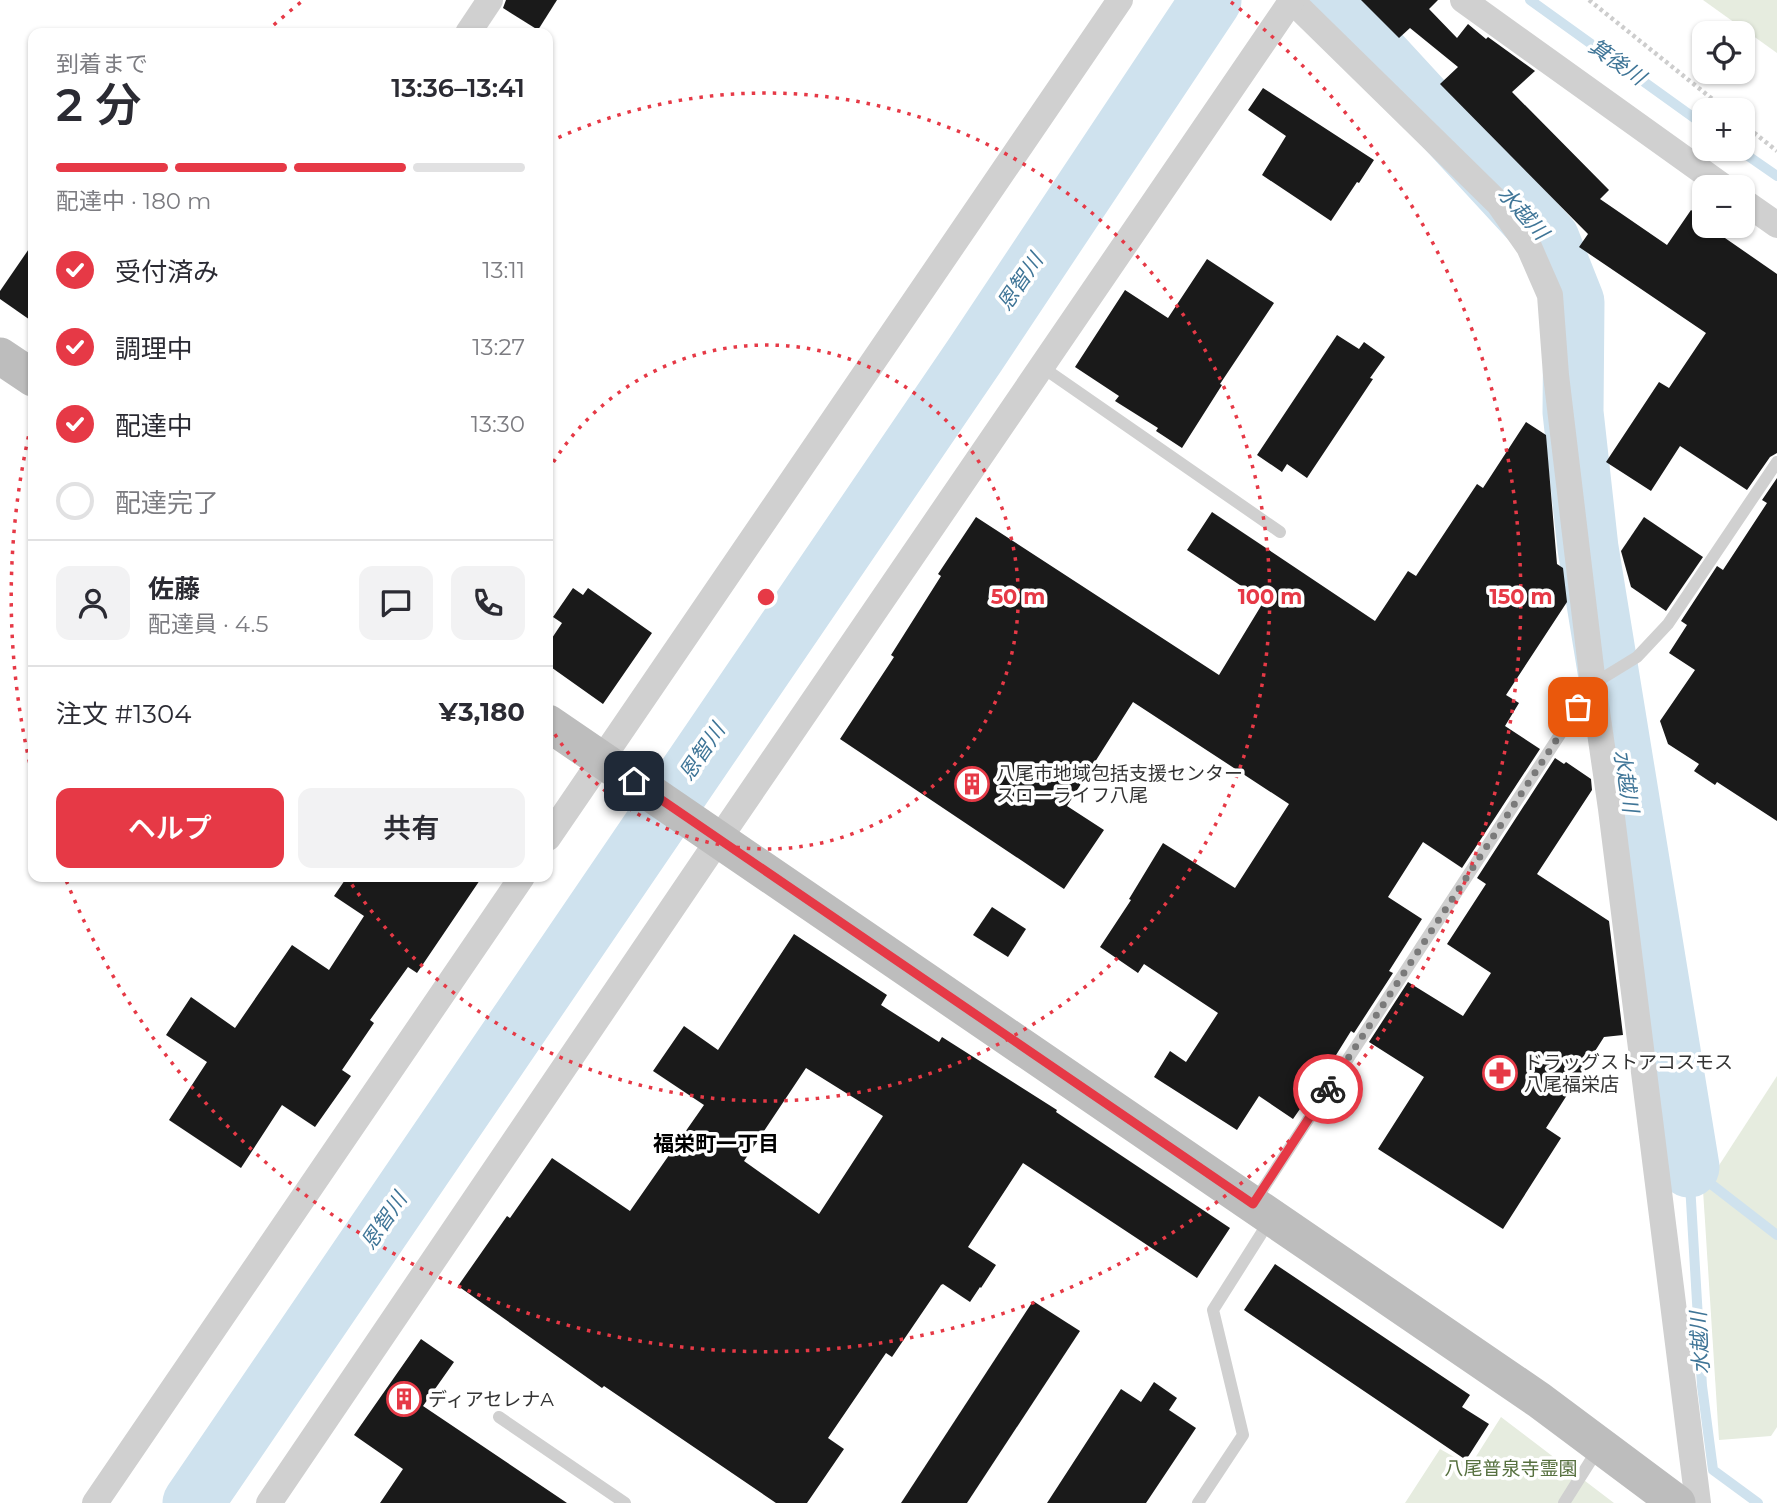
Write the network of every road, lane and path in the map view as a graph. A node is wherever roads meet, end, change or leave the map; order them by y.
1 (490, 0) edge
2 (1120, 0) edge
3 (1292, 0) edge
4 (1463, 0) edge
5 (1589, 0) edge
6 (471, 28) edge
7 (1711, 98) edge
8 (1755, 134) edge
9 (1777, 151) edge
10 (1707, 175) edge
11 (1755, 210) edge
12 (1777, 226) edge
13 (0, 356) edge
14 (1042, 367) junction
15 (28, 375) edge
16 (1777, 462) edge
17 (1279, 532) dead end
18 (1597, 682) junction
19 (553, 726) edge
20 (606, 762) junction
21 (553, 831) edge
22 (710, 833) junction
23 (519, 882) edge
24 (1262, 1211) junction
25 (499, 1417) dead end
26 (1601, 1446) junction
27 (95, 1503) edge
28 (270, 1503) edge
29 (625, 1503) edge
30 (1198, 1503) edge
31 (1564, 1503) edge
32 (1676, 1503) edge
33 (1698, 1503) edge

1 - 6 street
2 - 20 street
3 - 14 street
3 - 18 street
4 - 10 street
5 - 7 path
8 - 9 path
11 - 12 street
13 - 15 street
14 - 17 lane
14 - 22 street
16 - 18 lane
18 - 24 lane
18 - 33 street
19 - 20 street
20 - 21 street
20 - 22 street
22 - 24 street
22 - 28 street
23 - 27 street
24 - 26 street
24 - 30 lane
25 - 29 lane
26 - 31 lane
26 - 32 street

